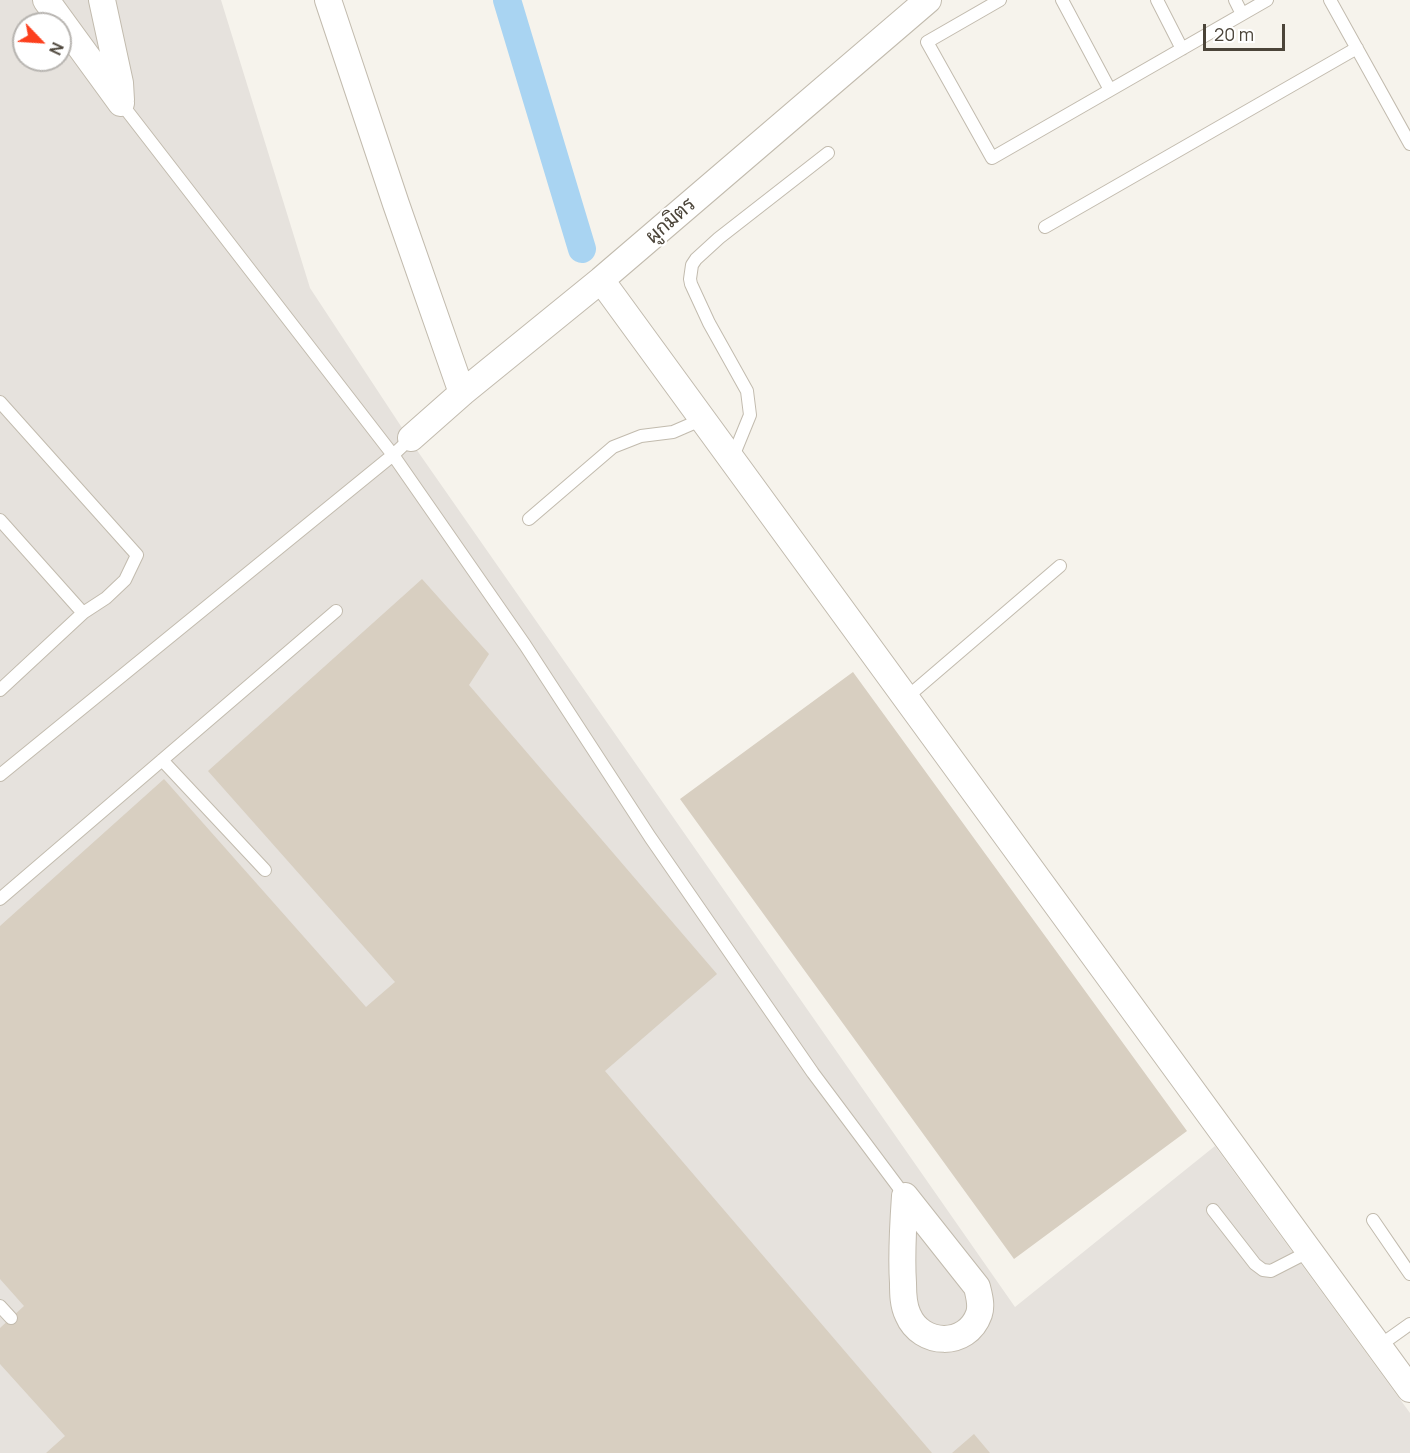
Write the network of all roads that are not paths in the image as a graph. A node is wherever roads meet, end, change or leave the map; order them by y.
1 (46, 0) edge
2 (102, 0) edge
3 (328, 0) edge
4 (928, 0) edge
5 (1000, 0) edge
6 (1062, 0) edge
7 (1157, 0) edge
8 (1235, 0) edge
9 (1268, 0) edge
10 (1330, 0) edge
11 (1242, 14) junction
12 (1357, 48) junction
13 (1182, 49) junction
14 (1110, 90) junction
15 (121, 103) junction
16 (1410, 144) edge
17 (828, 153) dead end
18 (1045, 227) dead end
19 (602, 280) junction
20 (462, 393) junction
21 (0, 402) edge
22 (703, 419) junction
23 (402, 446) junction
24 (732, 459) junction
25 (529, 519) dead end
26 (0, 520) edge
27 (1060, 566) dead end
28 (336, 611) dead end
29 (83, 613) junction
30 (0, 690) edge
31 (906, 698) junction
32 (162, 760) junction
33 (0, 775) edge
34 (265, 870) dead end
35 (0, 899) edge
36 (905, 1196) junction
37 (1213, 1210) dead end
38 (1373, 1220) dead end
39 (1310, 1251) junction
40 (1410, 1274) edge
41 (0, 1306) edge
42 (11, 1318) dead end
43 (1410, 1324) edge
44 (1379, 1346) junction
45 (1410, 1389) edge

1 - 15 street
2 - 15 street
3 - 20 street
4 - 19 street, ผูกมิตร
5 - 14 lane
6 - 14 lane
7 - 13 lane
8 - 11 lane
9 - 11 lane
10 - 12 lane
11 - 13 lane
12 - 16 lane
12 - 18 lane
13 - 14 lane
15 - 23 lane
17 - 24 lane
19 - 20 street, ผูกมิตร
19 - 22 street
20 - 23 street, ผูกมิตร
21 - 29 lane
22 - 24 street
22 - 25 lane
23 - 33 lane
23 - 36 lane
24 - 31 street
26 - 29 lane
27 - 31 lane
28 - 32 lane
29 - 30 lane
31 - 39 street
32 - 34 lane
32 - 35 lane
36 - 36 street
37 - 39 lane
38 - 40 lane
39 - 44 street
41 - 42 lane
43 - 44 lane
44 - 45 street

